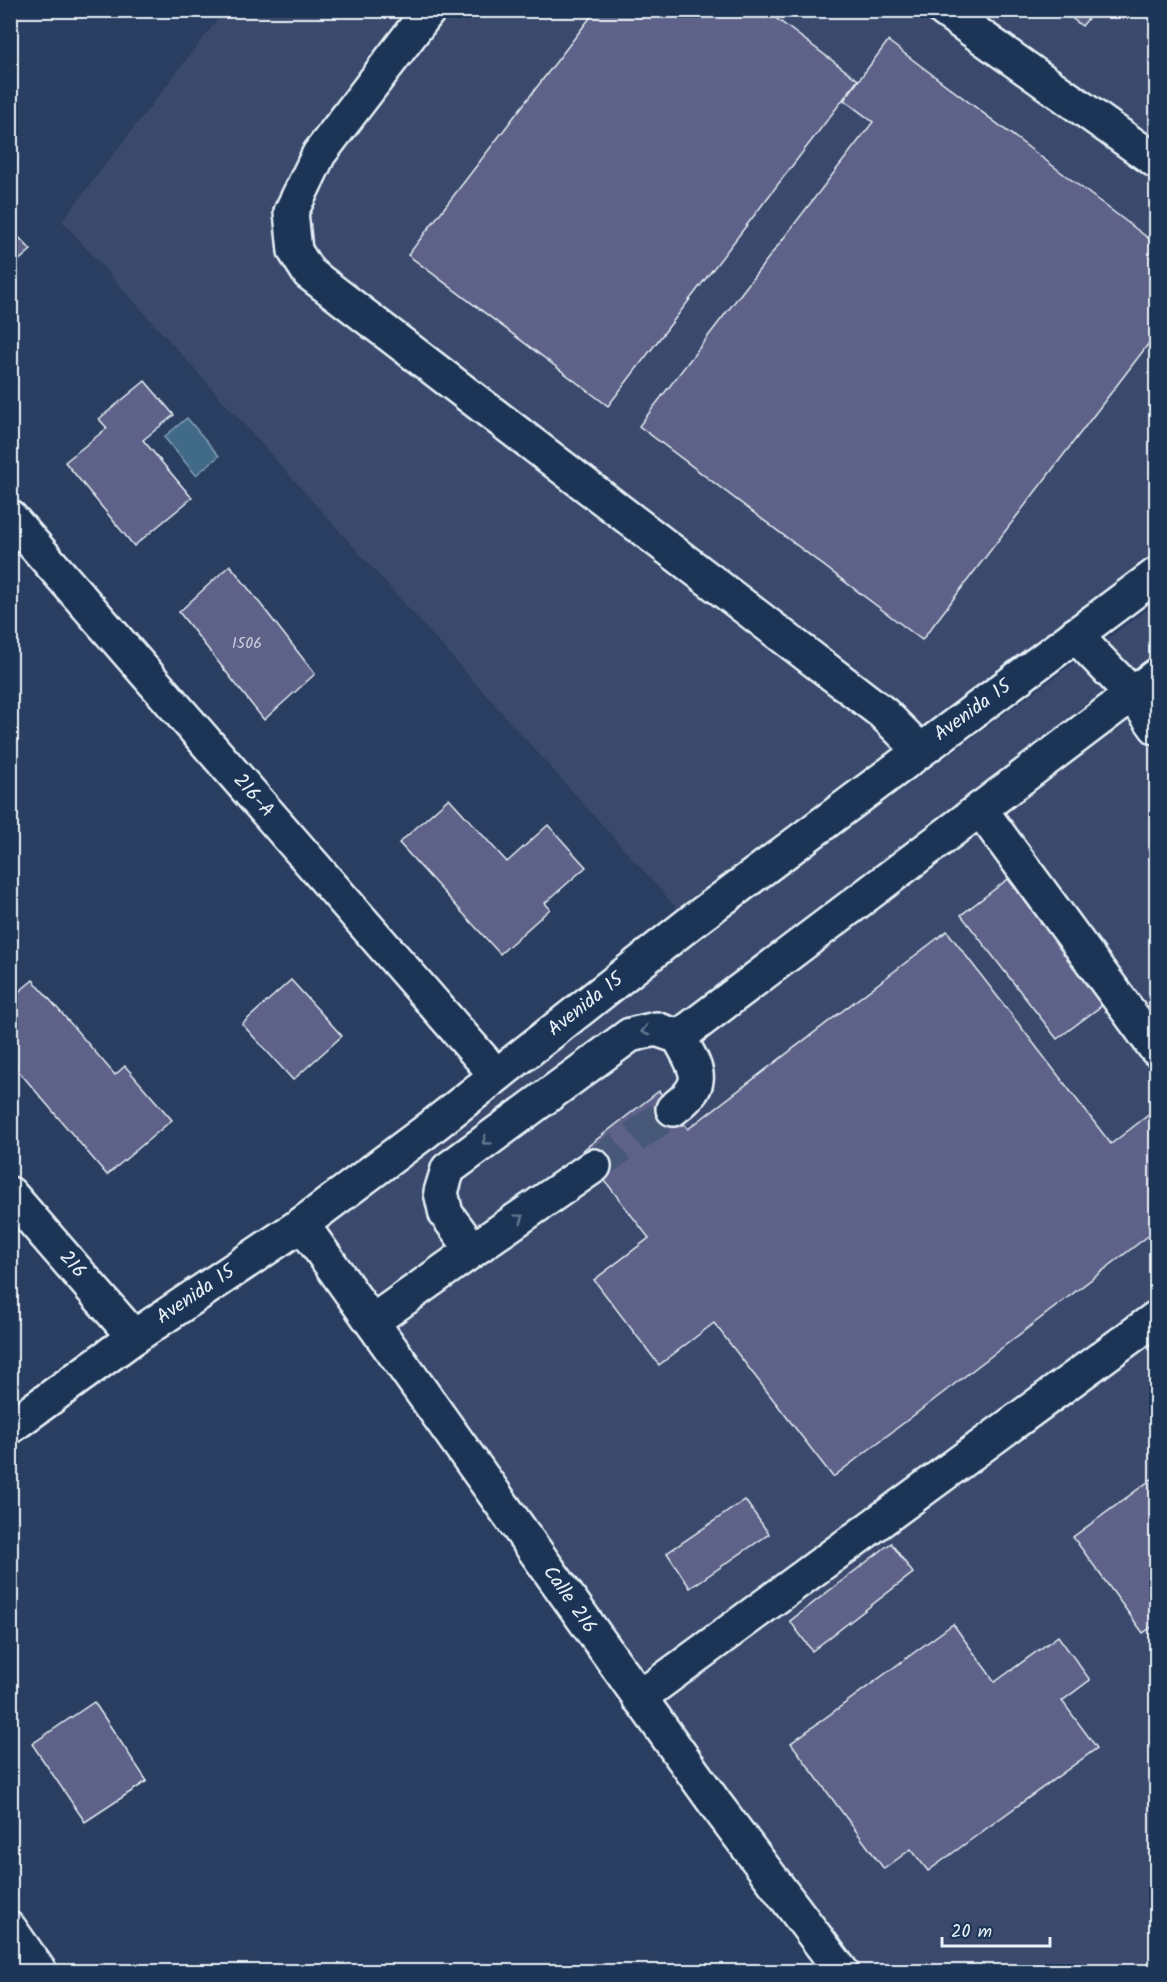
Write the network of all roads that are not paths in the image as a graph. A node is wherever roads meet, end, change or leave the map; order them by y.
1 (429, 10) edge
2 (944, 10) edge
3 (1156, 160) edge
4 (10, 518) edge
5 (1156, 575) edge
6 (1075, 635) junction
7 (1145, 686) edge
8 (1156, 727) edge
9 (920, 750) junction
10 (980, 809) junction
11 (679, 1037) junction
12 (1156, 1049) edge
13 (496, 1075) junction
14 (673, 1109) tunnel mouth
15 (594, 1166) tunnel mouth
16 (10, 1194) edge
17 (302, 1224) junction
18 (473, 1250) junction
19 (1156, 1318) edge
20 (373, 1321) junction
21 (134, 1337) junction
22 (10, 1427) edge
23 (639, 1698) junction
24 (10, 1929) edge
25 (40, 1971) edge
26 (842, 1971) edge

1 - 9 street
2 - 3 street
4 - 13 street, 216-A
5 - 6 street, Avenida 15
6 - 7 street
6 - 9 street, Avenida 15
7 - 8 street
7 - 10 street
9 - 13 street, Avenida 15
10 - 11 street
10 - 12 street
11 - 14 street
11 -> 18 street
13 - 17 street, Avenida 15
18 -> 15 street
16 - 21 street, 216
17 - 20 street, Calle 216
17 - 21 street, Avenida 15
18 - 20 street
19 - 23 street
20 - 23 street, Calle 216
21 - 22 street, Avenida 15
23 - 26 street, Calle 216
24 - 25 street

